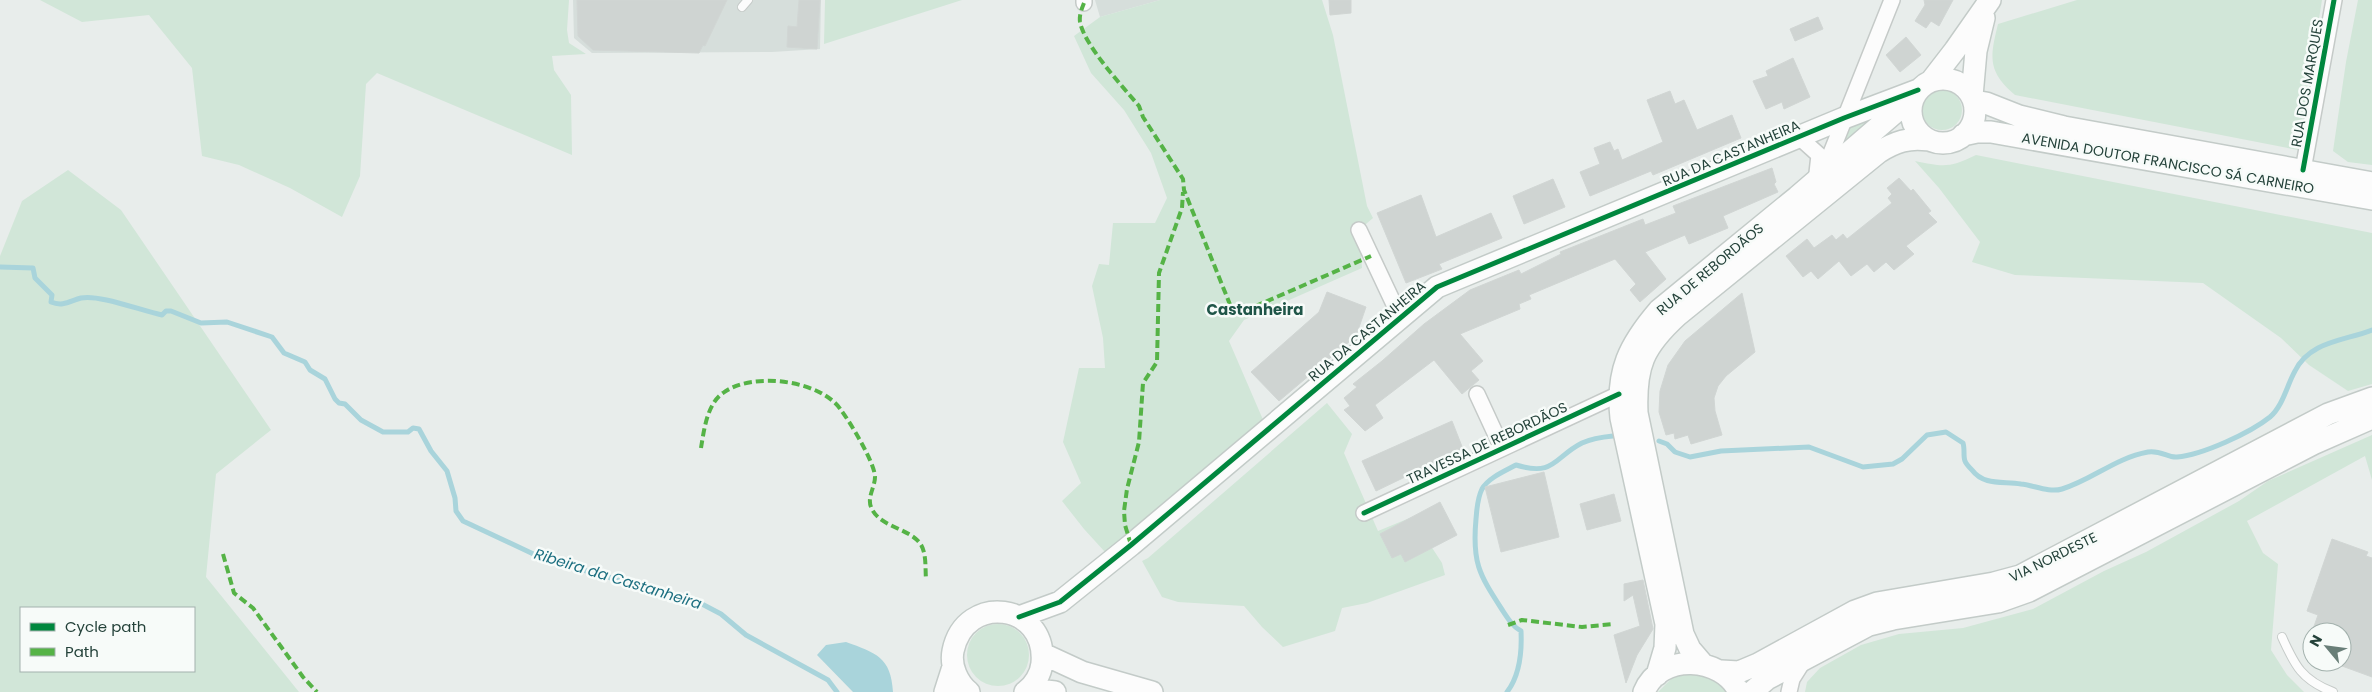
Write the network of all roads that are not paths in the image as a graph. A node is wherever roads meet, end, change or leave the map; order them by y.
1 (748, 0) edge
2 (1892, 0) edge
3 (1990, 0) edge
4 (2334, 0) edge
5 (742, 7) dead end
6 (1921, 89) junction
7 (1973, 99) junction
8 (1844, 118) junction
9 (1799, 136) junction
10 (1963, 136) junction
11 (1928, 140) junction
12 (2303, 170) junction
13 (1819, 178) junction
14 (2372, 183) edge
15 (2372, 199) edge
16 (1359, 230) dead end
17 (1400, 317) junction
18 (1478, 394) dead end
19 (1619, 394) junction
20 (2372, 398) edge
21 (2372, 418) edge
22 (1502, 448) junction
23 (1364, 513) dead end
24 (1060, 602) junction
25 (1019, 617) junction
26 (2282, 637) dead end
27 (1042, 650) junction
28 (1806, 657) junction
29 (1702, 663) junction
30 (954, 667) junction
31 (1722, 671) junction
32 (1657, 675) junction
33 (1027, 691) edge
34 (944, 692) edge
35 (969, 692) edge
36 (1056, 692) edge
37 (1152, 692) edge
38 (1644, 692) edge
39 (1739, 692) edge
40 (1752, 692) edge
41 (1789, 692) edge
42 (2333, 692) edge

1 - 5 lane
2 - 8 street
3 - 6 main road, RUA DE REBORDÃOS
3 - 7 main road
4 - 12 street, RUA DOS MARQUES
6 - 7 main road
6 - 8 main road, RUA DA CASTANHEIRA
6 - 11 main road
6 - 13 main road, RUA DE REBORDÃOS
7 - 10 main road
7 - 12 main road, AVENIDA DOUTOR FRANCISCO SÁ CARNEIRO
8 - 9 main road, RUA DA CASTANHEIRA
8 - 13 street
9 - 13 street
9 - 17 main road, RUA DA CASTANHEIRA
10 - 11 main road
10 - 15 main road, AVENIDA DOUTOR FRANCISCO SÁ CARNEIRO
11 - 29 main road, RUA DE REBORDÃOS
12 - 14 main road, AVENIDA DOUTOR FRANCISCO SÁ CARNEIRO
13 - 19 main road, RUA DE REBORDÃOS
16 - 17 street
17 - 24 main road, RUA DA CASTANHEIRA
18 - 22 street, TRAVESSA DE REBORDÃOS
19 - 22 street, TRAVESSA DE REBORDÃOS
19 - 32 main road, RUA DE REBORDÃOS
20 - 31 main road, VIA NORDESTE
21 - 28 main road, VIA NORDESTE
22 - 23 street, TRAVESSA DE REBORDÃOS
24 - 25 main road, RUA DA CASTANHEIRA
24 - 27 main road, RUA DA CASTANHEIRA
25 - 27 main road
25 - 30 main road
26 - 42 lane
27 - 33 main road, RUA DA CASTANHEIRA
27 - 37 main road
28 - 40 main road, VIA NORDESTE
28 - 41 street
29 - 31 main road
29 - 32 main road
30 - 34 main road
30 - 35 main road
31 - 39 main road
32 - 38 main road
33 - 36 main road

